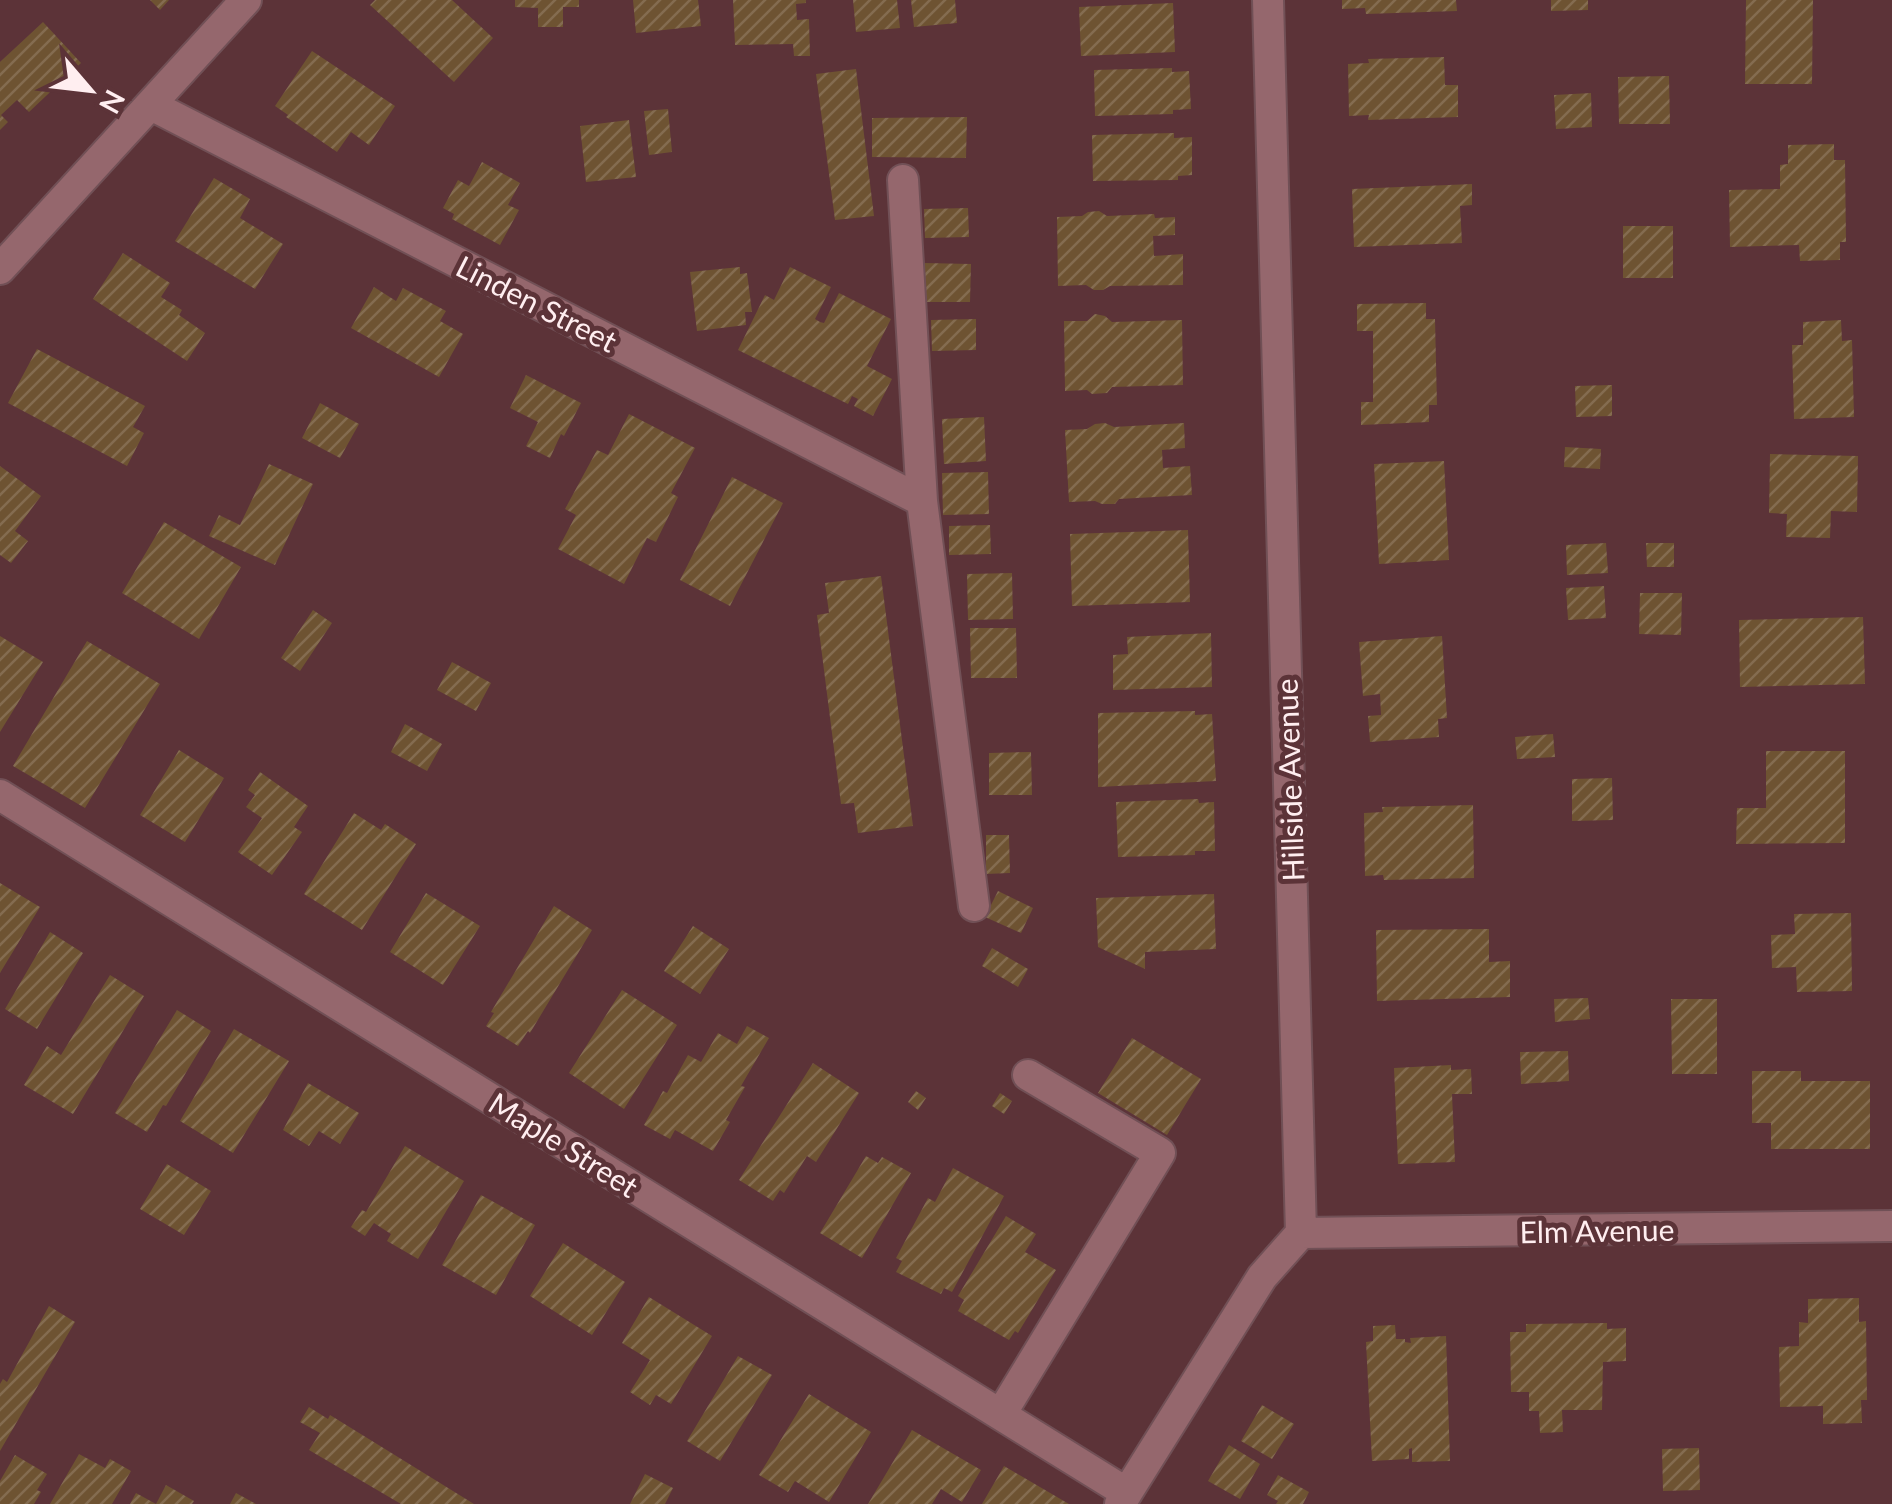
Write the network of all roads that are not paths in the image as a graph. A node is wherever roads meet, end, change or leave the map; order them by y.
1 (246, 0) edge
2 (1268, 0) edge
3 (151, 105) junction
4 (902, 180) dead end
5 (0, 269) edge
6 (922, 501) junction
7 (0, 795) edge
8 (974, 906) dead end
9 (1028, 1075) dead end
10 (1892, 1226) edge
11 (1301, 1233) junction
12 (1001, 1414) junction
13 (1124, 1498) edge

1 - 3 street
2 - 11 street, Hillside Avenue
3 - 5 street
3 - 6 street, Linden Street
4 - 6 street
6 - 8 street
7 - 12 street, Maple Street
9 - 12 street
10 - 11 street, Elm Avenue
11 - 13 street
12 - 13 street, Maple Street

